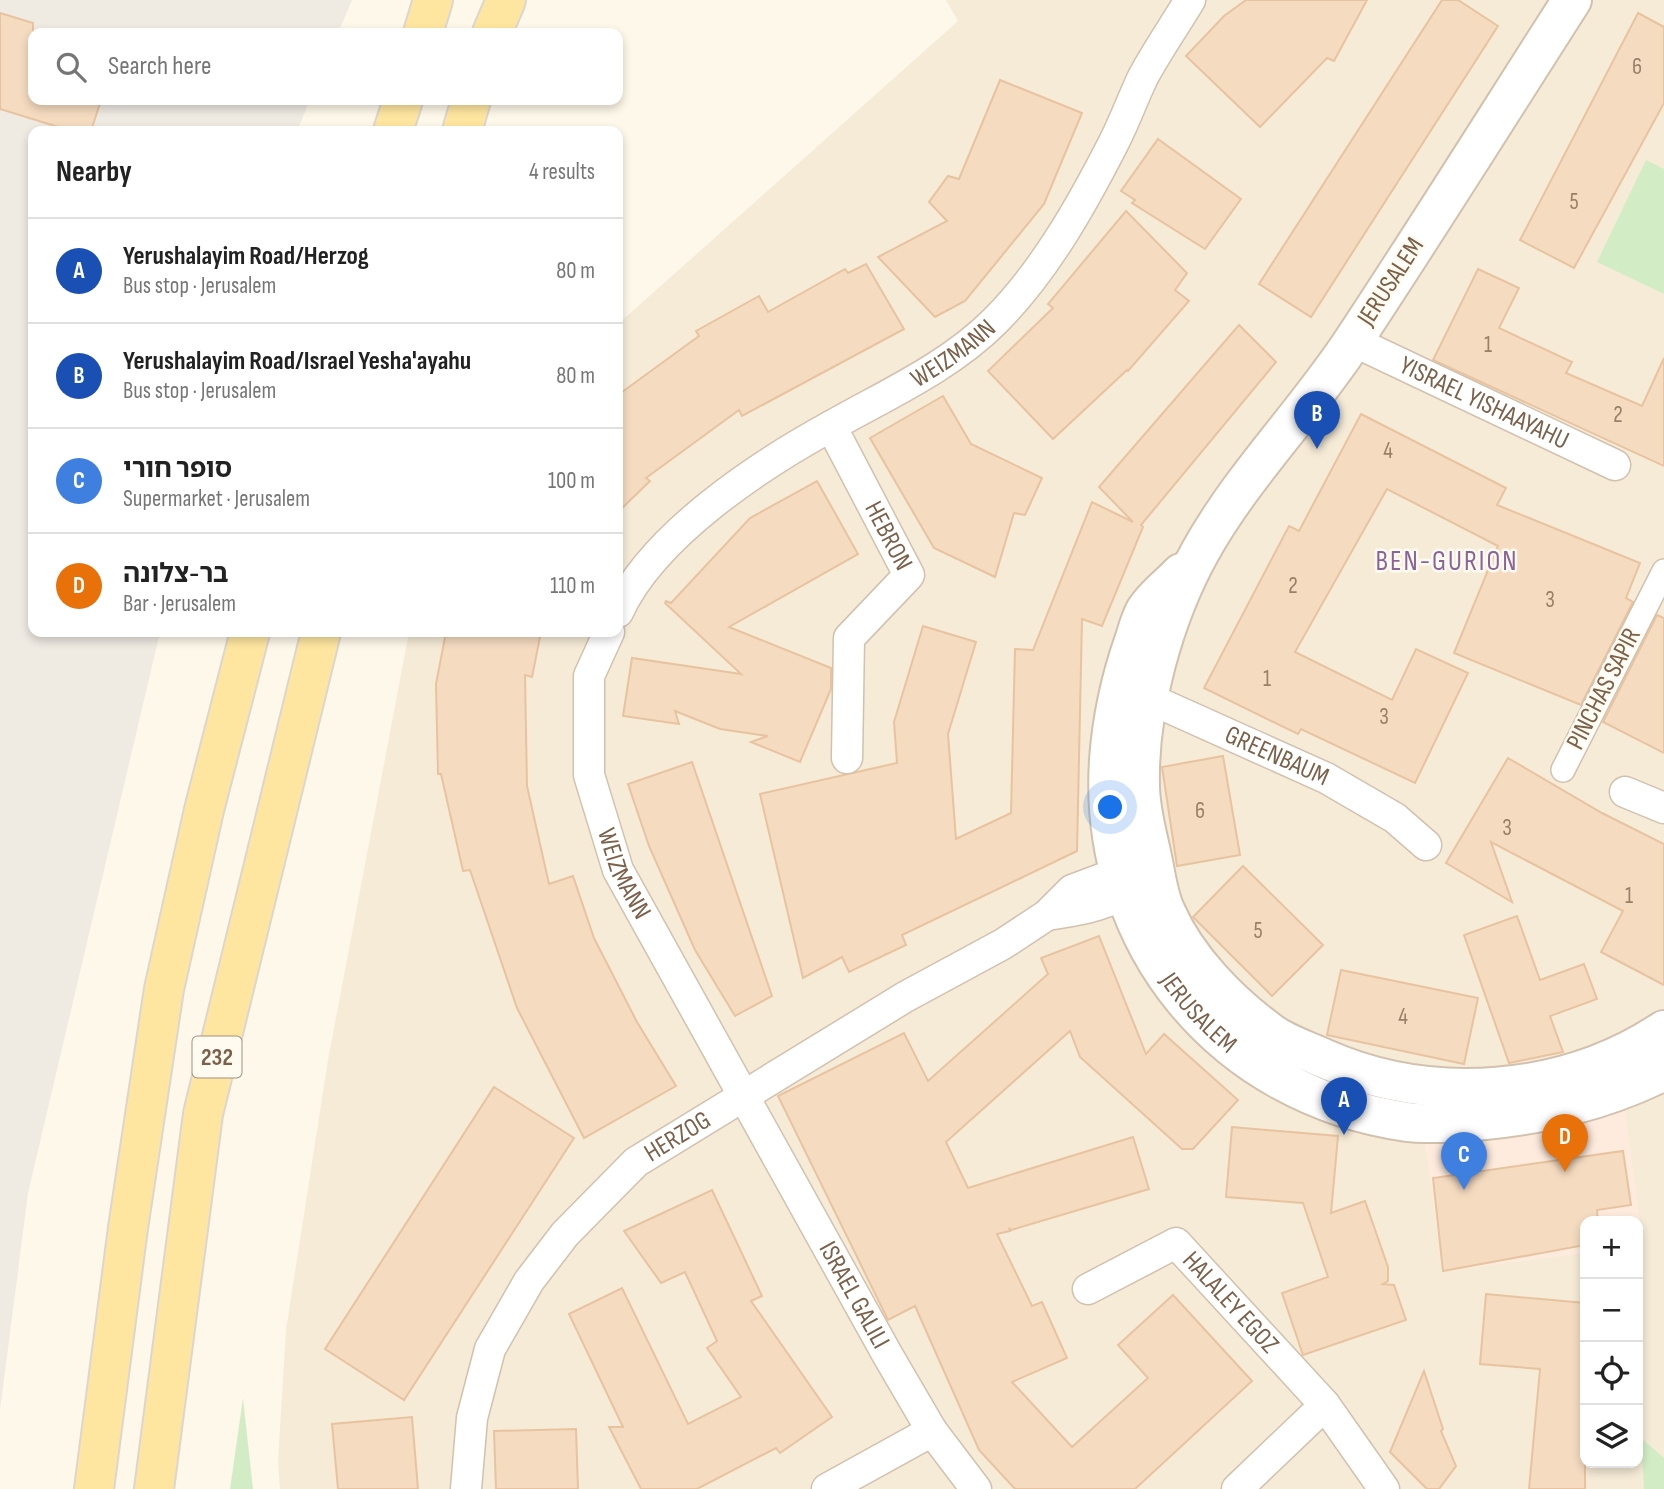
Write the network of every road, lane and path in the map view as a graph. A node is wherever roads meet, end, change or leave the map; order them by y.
1 (433, 0) edge
2 (506, 0) edge
3 (1190, 0) edge
4 (1572, 0) edge
5 (425, 28) edge
6 (494, 28) edge
7 (401, 105) edge
8 (470, 105) edge
9 (395, 126) edge
10 (463, 126) edge
11 (1353, 341) junction
12 (831, 426) junction
13 (1615, 465) dead end
14 (1664, 571) edge
15 (623, 601) edge
16 (249, 637) edge
17 (320, 637) edge
18 (607, 637) edge
19 (1134, 692) junction
20 (847, 758) dead end
21 (1563, 770) dead end
22 (1625, 792) dead end
23 (1664, 808) edge
24 (1426, 845) dead end
25 (1133, 879) junction
26 (1664, 1030) edge
27 (1664, 1071) edge
28 (744, 1093) junction
29 (1088, 1289) dead end
30 (1325, 1405) junction
31 (932, 1431) junction
32 (94, 1489) edge
33 (154, 1489) edge
34 (466, 1489) edge
35 (827, 1489) edge
36 (976, 1489) edge
37 (1237, 1489) edge
38 (1384, 1489) edge

1 - 5 main road
2 - 6 main road
3 - 12 street, WEIZMANN
4 - 11 street, JERUSALEM
7 - 9 main road
8 - 10 main road
11 - 13 street, YISRAEL YISHAAYAHU
11 - 19 street, JERUSALEM
12 - 15 street, WEIZMANN
12 - 20 street, HEBRON
14 - 21 street, PINCHAS SAPIR
16 - 32 main road, 232
17 - 33 main road, 232
18 - 28 street, WEIZMANN
19 - 24 street, GREENBAUM
19 - 25 street, JERUSALEM
22 - 23 street
25 - 26 street, JERUSALEM
25 - 27 street, JERUSALEM
25 - 28 street, HERZOG
28 - 31 street, ISRAEL GALILI
28 - 34 street, HERZOG
29 - 30 street, HALALEY EGOZ
30 - 37 street
30 - 38 street, HALALEY EGOZ
31 - 35 street
31 - 36 street, ISRAEL GALILI

